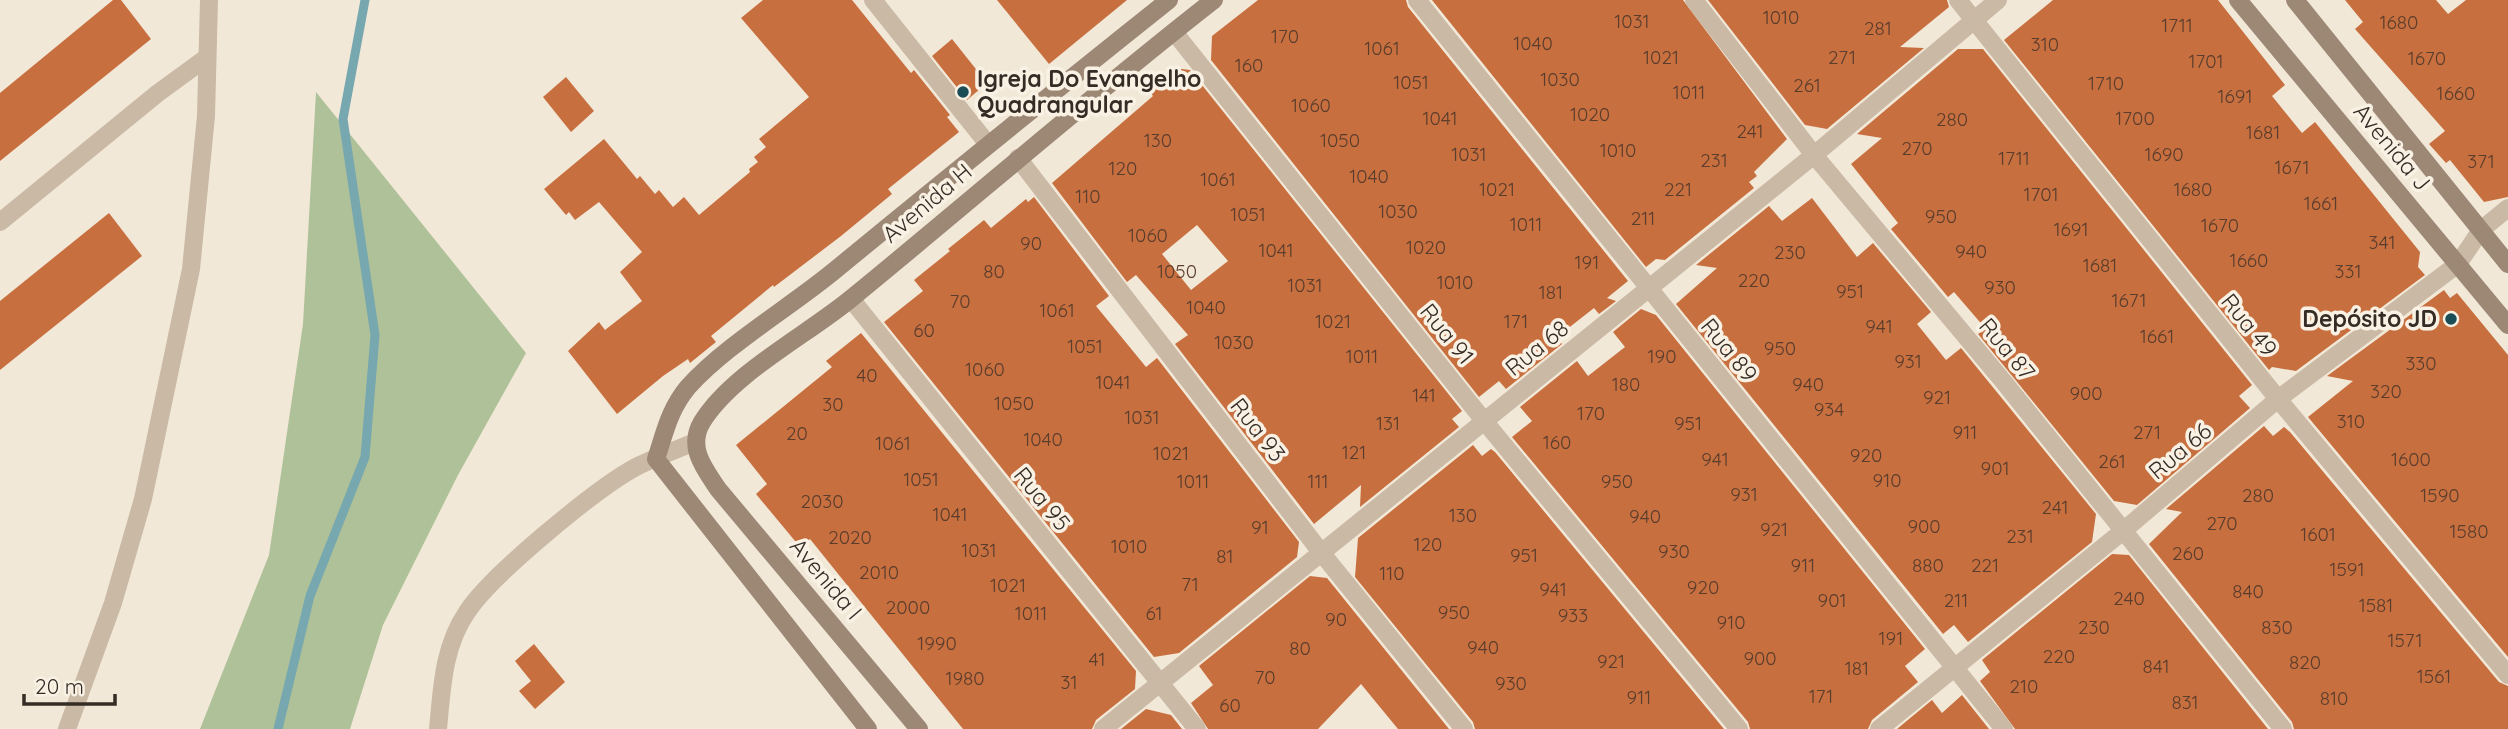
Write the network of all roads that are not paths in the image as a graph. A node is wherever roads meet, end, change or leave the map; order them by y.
1 (209, 0) edge
2 (873, 0) edge
3 (1169, 0) edge
4 (1214, 0) edge
5 (1417, 0) edge
6 (1693, 0) edge
7 (1958, 0) edge
8 (1998, 0) edge
9 (2238, 0) edge
10 (2295, 0) edge
11 (1974, 20) junction
12 (1174, 32) junction
13 (206, 58) junction
14 (987, 143) junction
15 (1814, 155) junction
16 (1018, 158) junction
17 (2508, 208) edge
18 (0, 222) edge
19 (2481, 230) junction
20 (2458, 264) junction
21 (2508, 264) edge
22 (1648, 288) junction
23 (851, 299) junction
24 (2508, 325) edge
25 (2278, 400) junction
26 (1485, 422) junction
27 (697, 450) junction
28 (656, 459) junction
29 (2123, 531) junction
30 (1320, 551) junction
31 (1954, 668) junction
32 (2508, 675) edge
33 (1158, 683) junction
34 (67, 729) edge
35 (438, 729) edge
36 (868, 729) edge
37 (919, 729) edge
38 (1103, 729) edge
39 (1197, 729) edge
40 (1464, 729) edge
41 (1739, 729) edge
42 (1879, 729) edge
43 (2004, 729) edge
44 (2283, 729) edge

1 - 13 street
2 - 14 street
3 - 14 street, Avenida H
4 - 12 street, Avenida H
5 - 22 street, Rua 89
6 - 15 street, Rua 87
7 - 11 street, Rua 49
8 - 11 street, Rua 68
9 - 20 street, Avenida J
10 - 19 street, Avenida J
11 - 15 street, Rua 68
11 - 25 street, Rua 49
12 - 16 street, Avenida H
12 - 26 street, Rua 91
13 - 18 street
13 - 34 street
14 - 28 street, Avenida H
15 - 22 street, Rua 68
15 - 29 street, Rua 87
16 - 23 street, Avenida H
16 - 30 street, Rua 93
17 - 19 street, Rua 66
19 - 20 street, Rua 66
19 - 21 street, Avenida J
20 - 24 street, Avenida J
20 - 25 street, Rua 66
22 - 26 street, Rua 68
22 - 31 street, Rua 89
23 - 27 street, Avenida H
23 - 33 street, Rua 95
25 - 29 street, Rua 66
25 - 32 street, Rua 49
26 - 30 street, Rua 68
26 - 41 street, Rua 91
27 - 28 street
27 - 37 street, Avenida I
28 - 35 street
28 - 36 street
29 - 31 street, Rua 66
29 - 44 street, Rua 87
30 - 33 street, Rua 68
30 - 40 street, Rua 93
31 - 42 street, Rua 66
31 - 43 street, Rua 89
33 - 38 street, Rua 68
33 - 39 street, Rua 95

